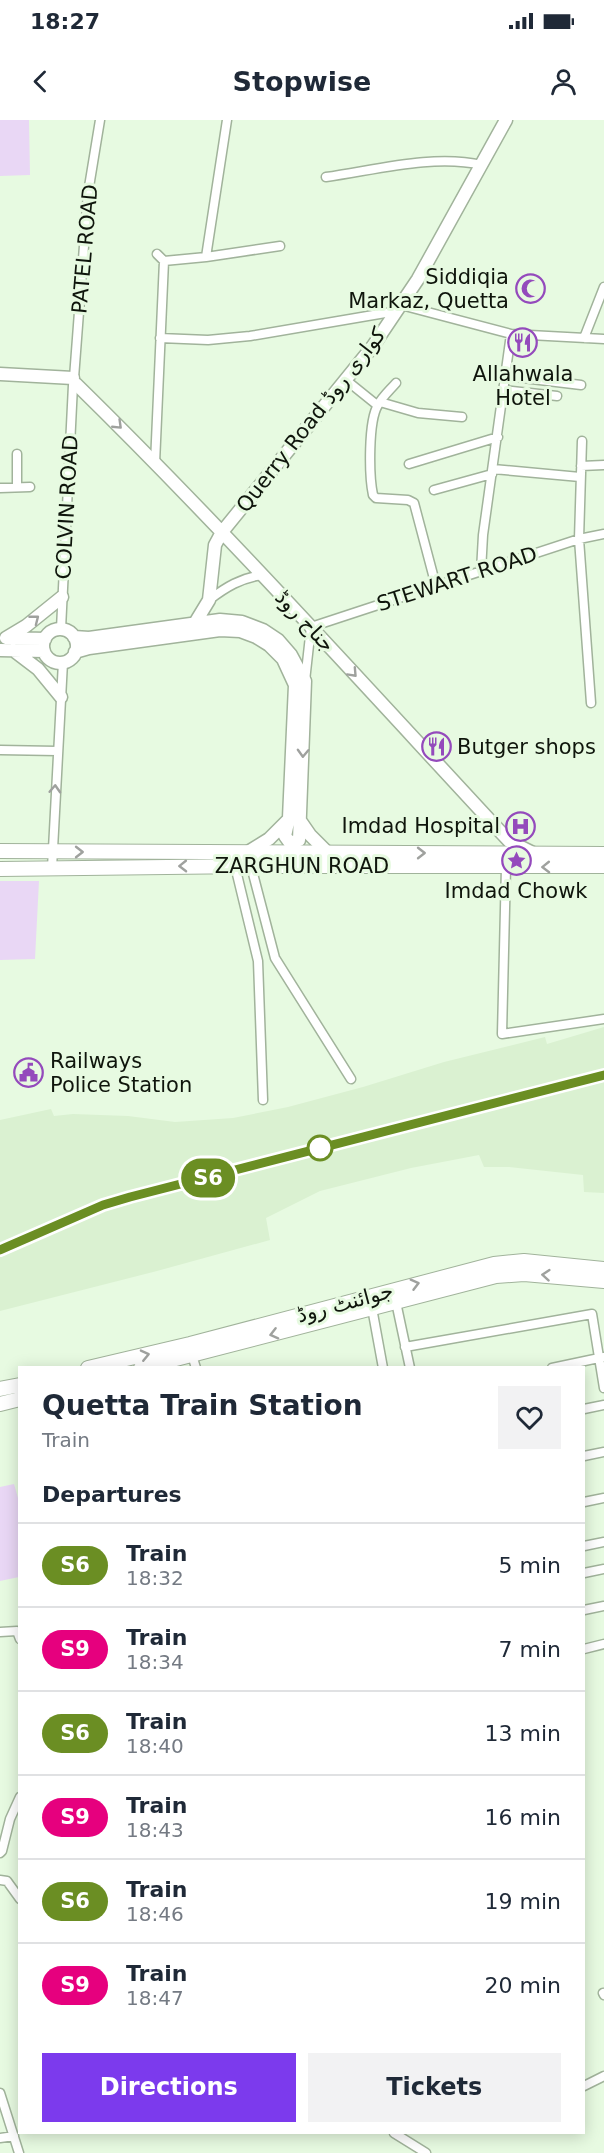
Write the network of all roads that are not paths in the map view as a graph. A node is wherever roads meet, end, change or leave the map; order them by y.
1 (99, 120) edge
2 (227, 120) edge
3 (506, 120) edge
4 (482, 165) junction
5 (326, 177) dead end
6 (280, 246) dead end
7 (206, 257) junction
8 (604, 287) edge
9 (399, 308) junction
10 (511, 334) junction
11 (160, 338) junction
12 (584, 338) junction
13 (604, 339) edge
14 (0, 374) edge
15 (506, 376) junction
16 (0, 381) edge
17 (346, 381) junction
18 (73, 382) junction
19 (396, 383) dead end
20 (581, 386) dead end
21 (504, 390) junction
22 (557, 396) dead end
23 (379, 404) junction
24 (462, 417) dead end
25 (498, 437) junction
26 (582, 441) dead end
27 (17, 454) dead end
28 (154, 463) junction
29 (409, 464) dead end
30 (604, 465) edge
31 (581, 466) junction
32 (492, 472) junction
33 (580, 477) junction
34 (30, 487) dead end
35 (0, 488) edge
36 (17, 488) junction
37 (434, 490) dead end
38 (222, 532) junction
39 (604, 534) edge
40 (579, 539) junction
41 (481, 571) junction
42 (262, 575) junction
43 (436, 586) junction
44 (62, 597) junction
45 (209, 600) junction
46 (195, 623) junction
47 (311, 627) junction
48 (61, 629) junction
49 (74, 637) junction
50 (5, 644) edge
51 (44, 645) junction
52 (75, 652) junction
53 (63, 662) junction
54 (305, 681) junction
55 (61, 697) junction
56 (591, 703) dead end
57 (0, 750) edge
58 (57, 751) junction
59 (295, 820) junction
60 (0, 851) edge
61 (51, 852) junction
62 (248, 852) junction
63 (327, 852) junction
64 (534, 854) junction
65 (604, 854) edge
66 (235, 866) junction
67 (251, 866) junction
68 (604, 866) edge
69 (506, 867) junction
70 (52, 868) junction
71 (0, 869) edge
72 (604, 1019) edge
73 (351, 1079) dead end
74 (263, 1100) dead end
75 (604, 1269) edge
76 (604, 1281) edge
77 (396, 1302) junction
78 (372, 1308) junction
79 (405, 1347) junction
80 (601, 1358) edge
81 (194, 1361) edge
82 (96, 1366) edge
83 (156, 1366) edge
84 (383, 1366) edge
85 (410, 1366) edge
86 (562, 1366) edge
87 (18, 1385) edge
88 (604, 1388) edge
89 (0, 1389) edge
90 (18, 1400) edge
91 (0, 1404) edge
92 (604, 1405) edge
93 (585, 1409) edge
94 (604, 1452) edge
95 (585, 1456) edge
96 (604, 1498) edge
97 (585, 1502) edge
98 (604, 1542) edge
99 (585, 1546) edge
100 (604, 1569) edge
101 (585, 1573) edge
102 (604, 1606) edge
103 (585, 1610) edge
104 (0, 1632) edge
105 (18, 1633) edge
106 (604, 1644) edge
107 (585, 1649) edge
108 (18, 1801) edge
109 (0, 1853) edge
110 (0, 1880) edge
111 (18, 1896) edge
112 (604, 2076) edge
113 (585, 2086) edge
114 (0, 2093) edge
115 (395, 2134) edge
116 (14, 2136) junction
117 (0, 2138) edge
118 (19, 2153) edge
119 (426, 2153) edge

1 - 18 street, PATEL ROAD
2 - 7 street
3 - 4 street, Querry Road کواری روڈ
4 - 5 street
4 - 9 street, Querry Road کواری روڈ
6 - 7 street
7 - 11 street
8 - 12 street
9 - 10 street
9 - 11 street
9 - 17 street, Querry Road کواری روڈ
10 - 12 street
10 - 15 street
11 - 28 street
12 - 13 street
14 - 18 street
15 - 20 street
15 - 21 street
16 - 18 street
17 - 23 street
17 - 38 street, Querry Road کواری روڈ
18 -> 28 street, جناح روڈ
18 - 44 street, COLVIN ROAD
19 - 23 street
21 - 22 street
21 - 25 street
23 - 24 street
23 - 43 street
25 - 29 street
25 - 32 street
26 - 31 street
27 - 36 street
28 - 38 street, جناح روڈ
30 - 31 street
31 - 33 street
32 - 33 street
32 - 37 street
32 - 41 street
33 - 40 street
34 - 36 street
35 - 36 street
38 - 42 street, جناح روڈ
38 - 45 street
39 - 40 street, STEWART ROAD
40 - 41 street, STEWART ROAD
40 - 56 street
41 - 43 street, STEWART ROAD
42 - 45 street
42 - 47 street, جناح روڈ
43 - 47 street, STEWART ROAD
44 - 48 street, COLVIN ROAD
50 -> 44 street
45 - 46 street
46 - 49 street
46 - 54 street
47 - 54 street
47 -> 64 street, جناح روڈ
48 - 49 street
48 - 51 street
49 - 52 street
50 - 51 street
50 - 55 street
51 - 53 street
52 - 53 street
52 - 59 street
53 - 55 street
54 -> 59 street
55 - 58 street
57 - 58 street
61 -> 58 street
59 - 62 street
59 - 63 street
60 - 61 main road, ZARGHUN ROAD
61 -> 62 main road, ZARGHUN ROAD
61 - 70 street
62 - 63 main road, ZARGHUN ROAD
63 -> 64 main road, ZARGHUN ROAD
64 - 65 main road, ZARGHUN ROAD
66 - 67 main road, ZARGHUN ROAD
66 -> 70 main road, ZARGHUN ROAD
66 - 74 street
67 - 69 main road, ZARGHUN ROAD
67 - 73 street
68 -> 69 main road, ZARGHUN ROAD
69 - 72 street
70 - 71 main road, ZARGHUN ROAD
82 -> 75 main road, جوائنٹ روڈ
76 -> 77 main road, جوائنٹ روڈ
77 - 78 main road, جوائنٹ روڈ
77 - 79 street
78 -> 81 main road, جوائنٹ روڈ
78 - 84 street
79 - 80 street
79 - 85 street
80 - 86 street
80 - 88 street
81 - 83 main road, جوائنٹ روڈ
87 - 89 main road
90 - 91 main road
92 - 93 street
94 - 95 street
96 - 97 street
98 - 99 street
100 - 101 street
102 - 103 street
104 - 105 street
106 - 107 street
108 - 109 street
110 - 111 street
112 - 113 street
114 - 116 street
115 - 119 street
116 - 117 street
116 - 118 street

